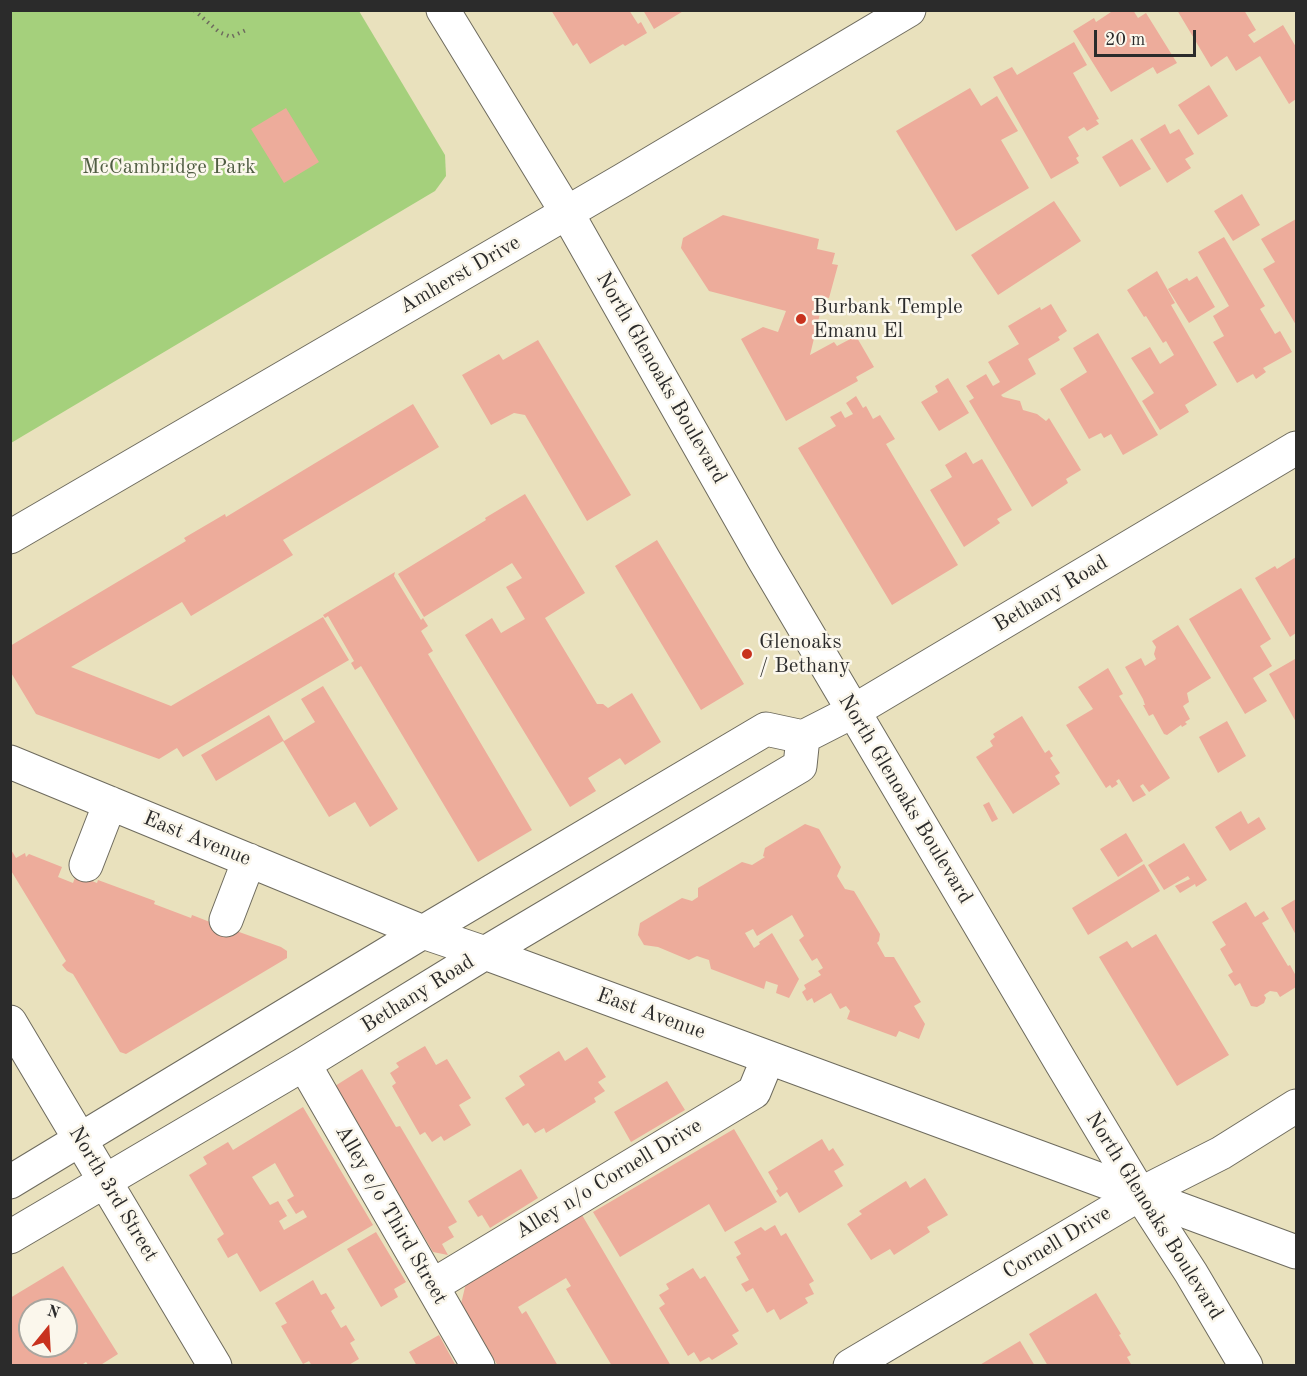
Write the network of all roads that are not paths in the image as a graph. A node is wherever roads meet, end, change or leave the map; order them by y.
1 (443, 10) edge
2 (909, 10) edge
3 (567, 213) junction
4 (1296, 448) edge
5 (10, 537) edge
6 (852, 712) junction
7 (803, 737) junction
8 (10, 762) edge
9 (110, 803) junction
10 (249, 860) junction
11 (86, 866) dead end
12 (226, 920) dead end
13 (423, 932) junction
14 (485, 953) junction
15 (10, 1022) edge
16 (768, 1058) junction
17 (303, 1064) junction
18 (1296, 1106) edge
19 (82, 1141) junction
20 (105, 1179) junction
21 (10, 1182) edge
22 (1140, 1194) junction
23 (10, 1237) edge
24 (1296, 1252) edge
25 (432, 1286) junction
26 (215, 1365) edge
27 (478, 1365) edge
28 (850, 1365) edge
29 (1246, 1365) edge

1 - 3 street, North Glenoaks Boulevard
2 - 3 street, Amherst Drive
3 - 5 street, Amherst Drive
3 - 6 street, North Glenoaks Boulevard
4 - 6 street, Bethany Road
6 - 7 street, Bethany Road
6 - 22 street, North Glenoaks Boulevard
7 - 13 street
7 - 14 street, Bethany Road
8 - 9 street, East Avenue
9 - 10 street, East Avenue
9 - 11 street
10 - 12 street
10 - 13 street, East Avenue
13 - 14 street, East Avenue
13 - 19 street
14 - 16 street, East Avenue
14 - 17 street, Bethany Road
15 - 19 street, North 3rd Street
16 - 22 street, East Avenue
16 - 25 street, Alley n/o Cornell Drive
17 - 20 street, Bethany Road
17 - 25 street, Alley e/o Third Street
18 - 22 street, Cornell Drive
19 - 20 street, North 3rd Street
19 - 21 street
20 - 23 street, Bethany Road
20 - 26 street, North 3rd Street
22 - 24 street, East Avenue
22 - 28 street, Cornell Drive
22 - 29 street, North Glenoaks Boulevard
25 - 27 street, Alley e/o Third Street

